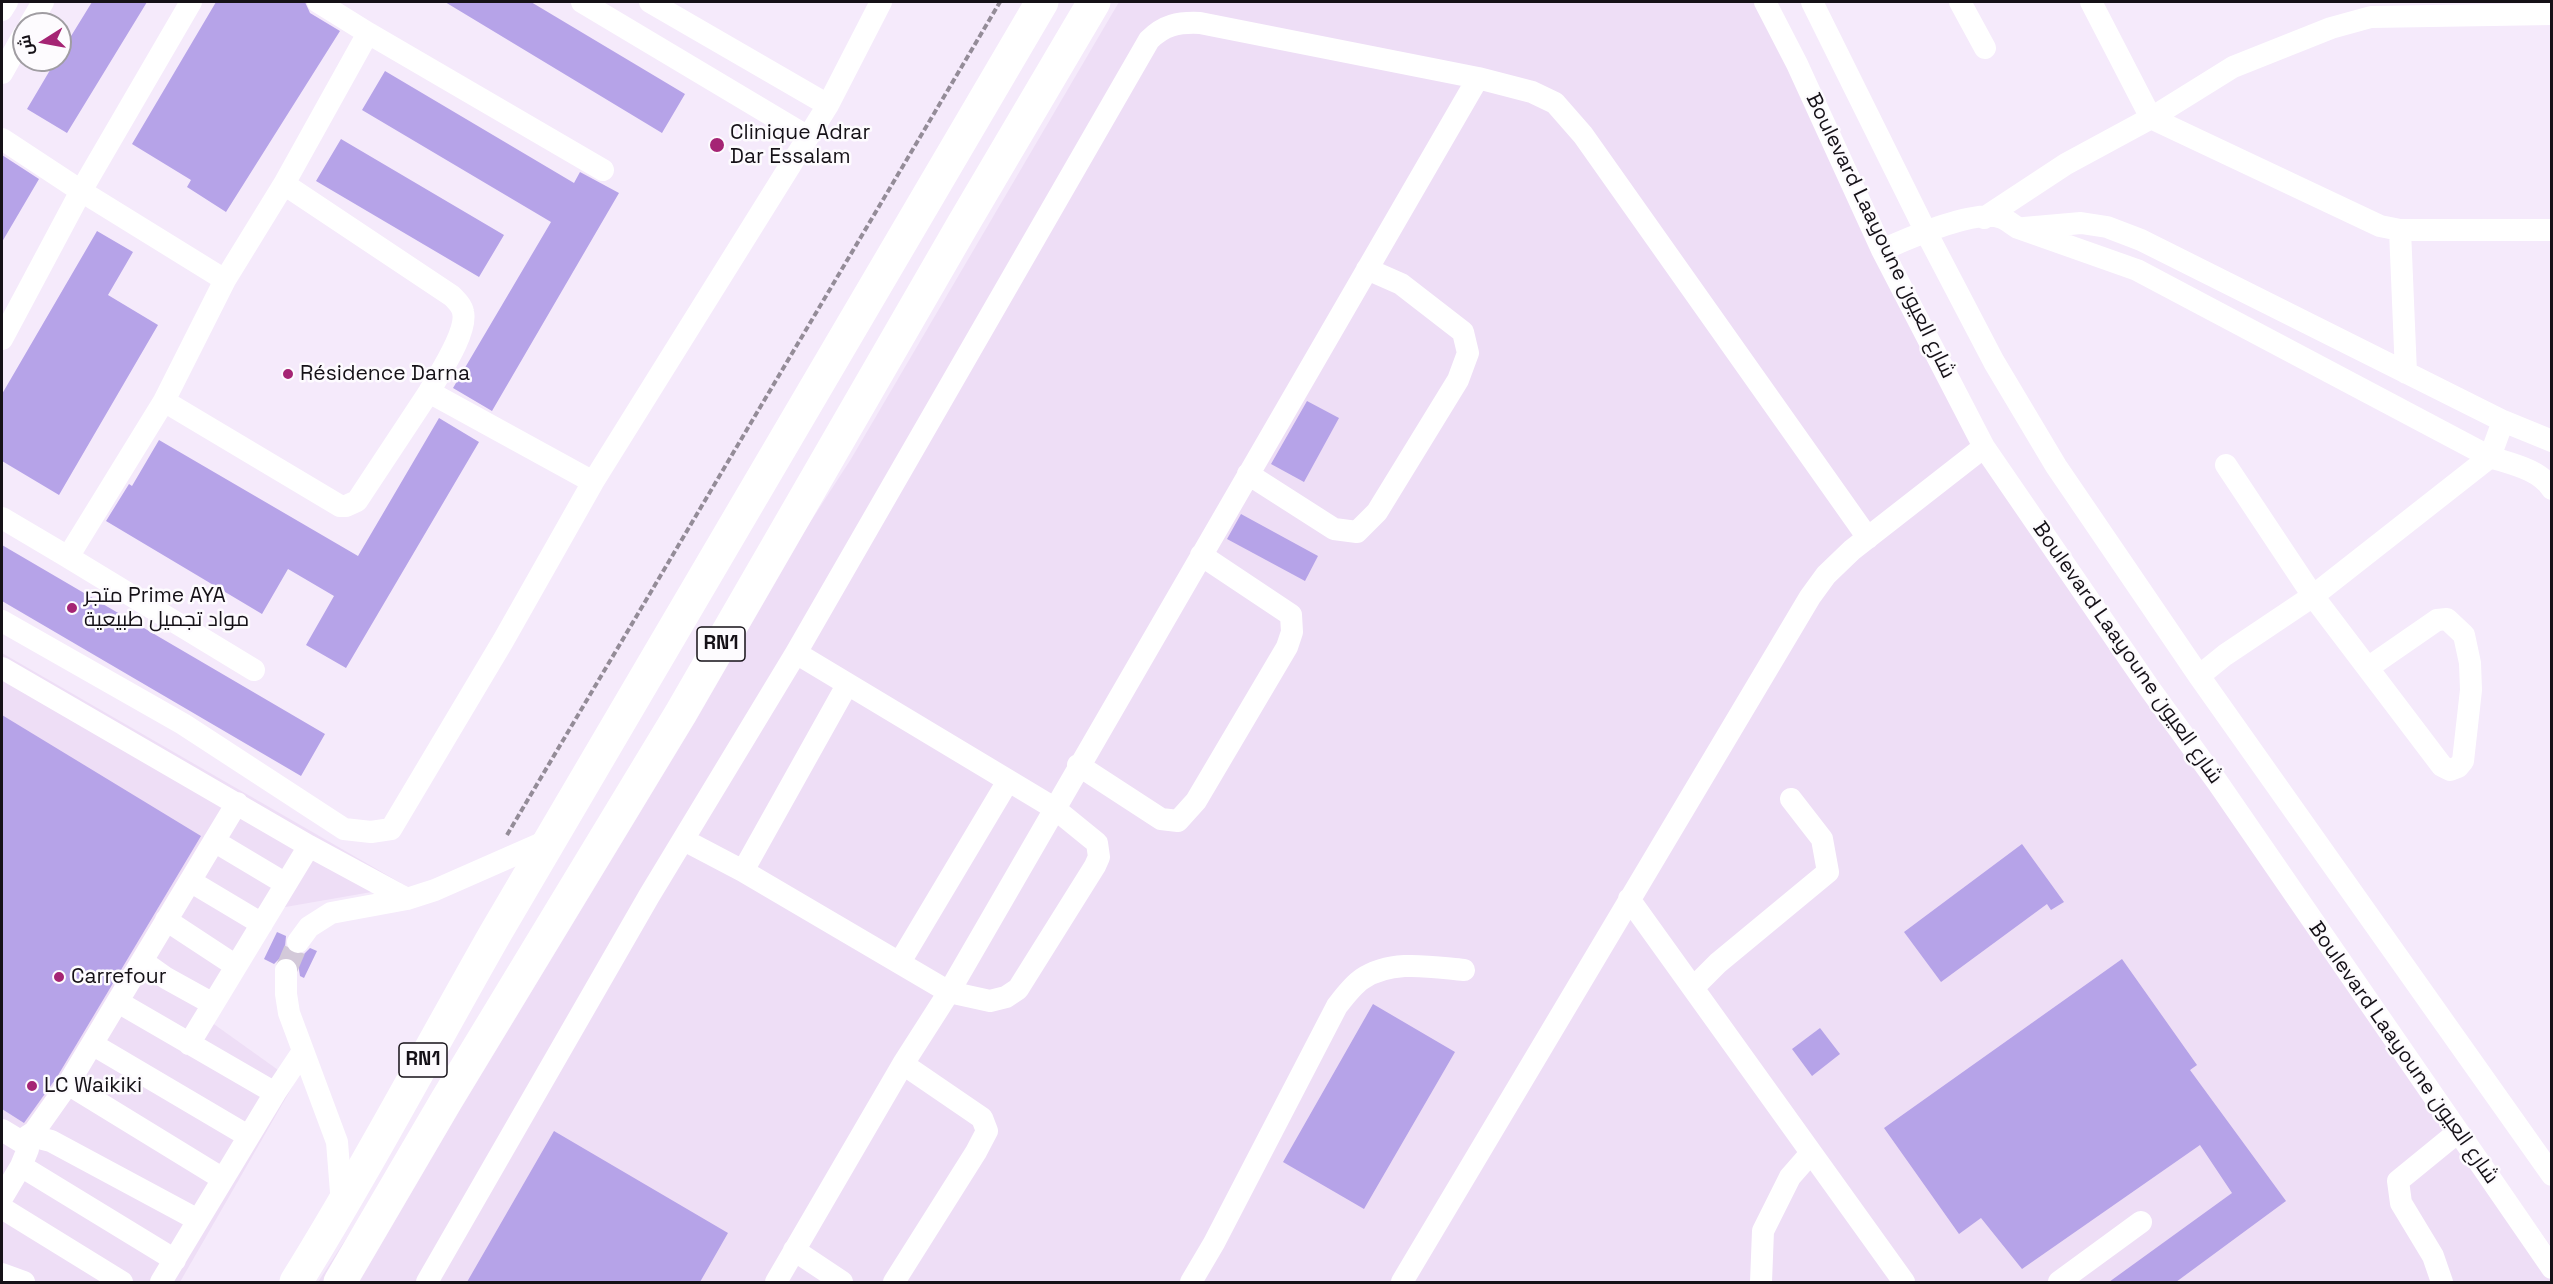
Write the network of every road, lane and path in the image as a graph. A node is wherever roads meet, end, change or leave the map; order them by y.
1 (7, 2) edge
2 (191, 2) edge
3 (318, 2) edge
4 (582, 2) edge
5 (650, 2) edge
6 (881, 2) edge
7 (1000, 2) edge
8 (1042, 2) edge
9 (1094, 2) edge
10 (1765, 2) edge
11 (1812, 2) edge
12 (1960, 2) edge
13 (2091, 2) edge
14 (2414, 8) edge
15 (2, 10) edge
16 (2347, 11) edge
17 (2552, 14) edge
18 (368, 33) junction
19 (1985, 48) dead end
20 (12, 55) edge
21 (2, 73) edge
22 (1478, 78) junction
23 (828, 105) junction
24 (2151, 118) junction
25 (808, 137) junction
26 (2, 139) edge
27 (603, 170) dead end
28 (284, 184) junction
29 (81, 191) junction
30 (1984, 218) junction
31 (2018, 228) junction
32 (1925, 230) junction
33 (2400, 230) junction
34 (2552, 230) edge
35 (1882, 250) junction
36 (1367, 269) junction
37 (225, 280) junction
38 (2, 339) edge
39 (2406, 373) junction
40 (429, 392) junction
41 (164, 401) junction
42 (2503, 421) junction
43 (2552, 441) edge
44 (1984, 447) junction
45 (2490, 457) junction
46 (2226, 465) dead end
47 (1248, 474) junction
48 (593, 482) junction
49 (2550, 483) edge
50 (2, 518) edge
51 (1868, 538) junction
52 (1201, 555) junction
53 (68, 557) junction
54 (2313, 596) junction
55 (2, 621) edge
56 (796, 653) junction
57 (2369, 667) junction
58 (2, 668) edge
59 (255, 670) dead end
60 (2199, 676) junction
61 (847, 685) junction
62 (1078, 765) junction
63 (1008, 781) junction
64 (1791, 799) dead end
65 (237, 803) junction
66 (1054, 808) junction
67 (553, 839) junction
68 (684, 840) junction
69 (214, 841) junction
70 (309, 846) junction
71 (487, 869) junction
72 (743, 872) junction
73 (190, 881) junction
74 (286, 884) junction
75 (407, 899) junction
76 (1629, 899) junction
77 (166, 920) junction
78 (262, 924) junction
79 (298, 942) tunnel mouth
80 (142, 961) junction
81 (900, 962) junction
82 (236, 966) junction
83 (286, 970) tunnel mouth
84 (1464, 970) dead end
85 (1693, 988) junction
86 (949, 992) junction
87 (118, 1002) junction
88 (213, 1004) junction
89 (92, 1044) junction
90 (189, 1044) junction
91 (303, 1051) junction
92 (903, 1064) junction
93 (68, 1084) junction
94 (275, 1093) junction
95 (2458, 1132) junction
96 (3, 1133) edge
97 (248, 1136) junction
98 (30, 1146) junction
99 (1811, 1153) junction
100 (2547, 1161) edge
101 (223, 1179) junction
102 (2, 1198) edge
103 (2, 1208) edge
104 (342, 1209) junction
105 (198, 1220) junction
106 (2141, 1222) dead end
107 (795, 1250) junction
108 (175, 1260) junction
109 (2552, 1268) edge
110 (2, 1274) edge
111 (24, 1282) edge
112 (122, 1282) edge
113 (161, 1282) edge
114 (297, 1282) edge
115 (340, 1282) edge
116 (427, 1282) edge
117 (776, 1282) edge
118 (842, 1282) edge
119 (894, 1282) edge
120 (1191, 1282) edge
121 (1402, 1282) edge
122 (1761, 1282) edge
123 (1904, 1282) edge
124 (2059, 1282) edge
125 (2442, 1282) edge

1 - 15 street
2 - 29 street
3 - 18 street
4 - 25 street
5 - 23 street
6 - 23 street
7 - 71 path
8 - 67 highway, RN1
9 - 115 highway, RN1
10 - 35 street, Boulevard Laayoune شارع العيون
11 - 32 street, Boulevard Laayoune شارع العيون
12 - 19 street
13 - 24 street
14 - 16 street
14 - 17 street
16 - 24 street
18 - 27 street
18 - 28 street
20 - 21 street
22 - 36 street
22 - 51 street
22 - 56 street
23 - 25 street
24 - 30 street
24 - 33 street
25 - 48 street
26 - 29 street
28 - 37 street
28 - 40 street
29 - 37 street
29 - 38 street
30 - 31 street
30 - 32 street
31 - 39 street
31 - 45 street
32 - 35 street
32 - 60 street, Boulevard Laayoune شارع العيون
33 - 34 street
33 - 39 street
35 - 44 street, Boulevard Laayoune شارع العيون
36 - 47 street
36 - 47 street
37 - 41 street
39 - 42 street
40 - 41 street
40 - 48 street
41 - 53 street
42 - 43 street
42 - 45 street
44 - 51 street
44 - 95 street, Boulevard Laayoune شارع العيون
45 - 49 street
45 - 54 street
46 - 54 street
47 - 52 street
48 - 55 street
50 - 53 street
51 - 76 street
52 - 62 street
52 - 62 street
53 - 59 street
54 - 57 street
54 - 60 street
56 - 61 street
56 - 68 street
57 - 57 street
58 - 65 street
60 - 100 street, Boulevard Laayoune شارع العيون
61 - 63 street
61 - 72 street
62 - 66 street
63 - 66 street
63 - 81 street
64 - 85 street
65 - 69 street
65 - 70 street
66 - 86 street
66 - 86 street
67 - 71 street
67 - 104 highway, RN1
68 - 72 street
68 - 116 street
69 - 73 street
69 - 74 street
70 - 74 street
70 - 75 street
71 - 75 street
72 - 81 street
73 - 77 street
73 - 78 street
74 - 78 street
75 - 79 street
76 - 85 street
76 - 121 street
77 - 80 street
77 - 82 street
78 - 82 street
80 - 87 street
80 - 88 street
81 - 86 street
82 - 88 street
83 - 91 street
84 - 120 street
85 - 99 street
86 - 92 street
87 - 89 street
87 - 90 street
88 - 90 street
89 - 93 street
89 - 97 street
90 - 94 street
91 - 94 street
91 - 104 street
92 - 107 street
92 - 119 street
93 - 98 street
93 - 101 street
94 - 97 street
95 - 109 street, Boulevard Laayoune شارع العيون
95 - 125 street
96 - 98 street
97 - 101 street
98 - 102 street
98 - 105 street
98 - 108 street
99 - 122 street
99 - 123 street
101 - 105 street
103 - 112 street
104 - 114 highway, RN1
105 - 108 street
106 - 124 street
107 - 117 street
107 - 118 street
108 - 113 street
110 - 111 street

